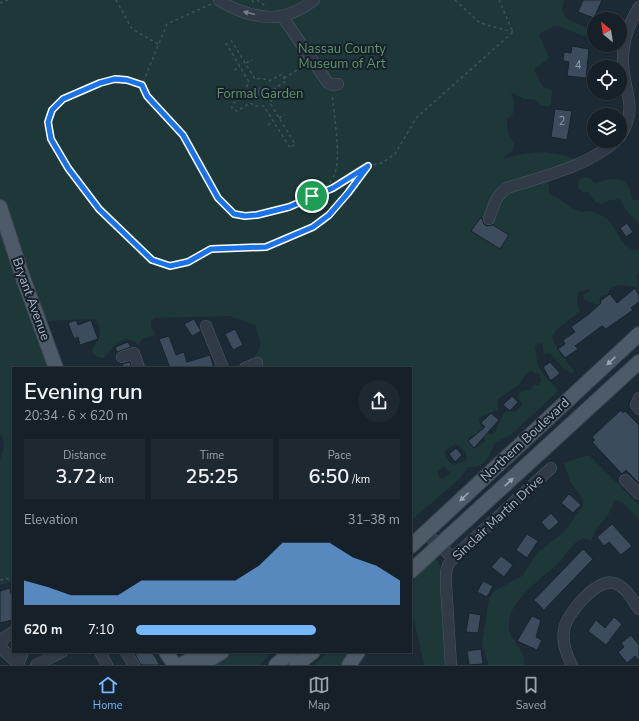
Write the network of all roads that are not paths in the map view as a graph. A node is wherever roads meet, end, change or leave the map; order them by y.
1 (220, 0) edge
2 (314, 0) edge
3 (639, 8) edge
4 (282, 16) junction
5 (335, 85) road end
6 (627, 127) edge
7 (608, 148) edge
8 (0, 207) edge
9 (489, 219) dead end
10 (206, 326) dead end
11 (639, 334) edge
12 (122, 357) dead end
13 (639, 362) edge
14 (257, 363) dead end
15 (56, 367) edge
16 (139, 367) edge
17 (223, 367) edge
18 (247, 367) edge
19 (639, 398) edge
20 (639, 409) edge
21 (551, 468) dead end
22 (625, 480) dead end
23 (639, 494) edge
24 (426, 533) junction
25 (412, 545) edge
26 (435, 551) junction
27 (453, 558) junction
28 (412, 571) edge
29 (412, 577) edge
30 (639, 609) edge
31 (12, 633) edge
32 (23, 653) edge
33 (60, 653) edge
34 (101, 653) edge
35 (127, 653) edge
36 (167, 653) edge
37 (201, 653) edge
38 (220, 653) edge
39 (282, 653) edge
40 (290, 653) edge
41 (311, 653) edge
42 (357, 653) edge
43 (18, 664) edge
44 (36, 665) edge
45 (107, 665) edge
46 (134, 665) edge
47 (174, 665) edge
48 (181, 665) edge
49 (201, 665) edge
50 (276, 665) edge
51 (296, 665) edge
52 (350, 665) edge
53 (451, 665) edge
54 (572, 665) edge

4 -> 1 street
2 - 4 street
3 - 6 street
4 - 5 street
7 - 9 street
8 - 15 main road, Bryant Avenue
10 - 17 street
11 -> 24 main road, Northern Boulevard
12 - 16 street
26 -> 13 main road, Northern Boulevard
14 - 18 street
19 - 20 street
21 - 27 street, Sinclair Martin Drive
22 - 23 street
24 - 25 main road, Northern Boulevard
24 - 26 street
26 - 27 street
26 - 28 main road, Northern Boulevard
26 - 29 main road
27 - 53 street, Sinclair Martin Drive
30 - 54 street
31 - 43 street
32 - 43 street
33 - 44 street
34 - 45 street
35 - 46 street
36 - 47 main road
37 - 48 main road
38 - 49 main road
39 - 50 main road
40 - 50 main road
41 - 51 main road
42 - 52 main road

